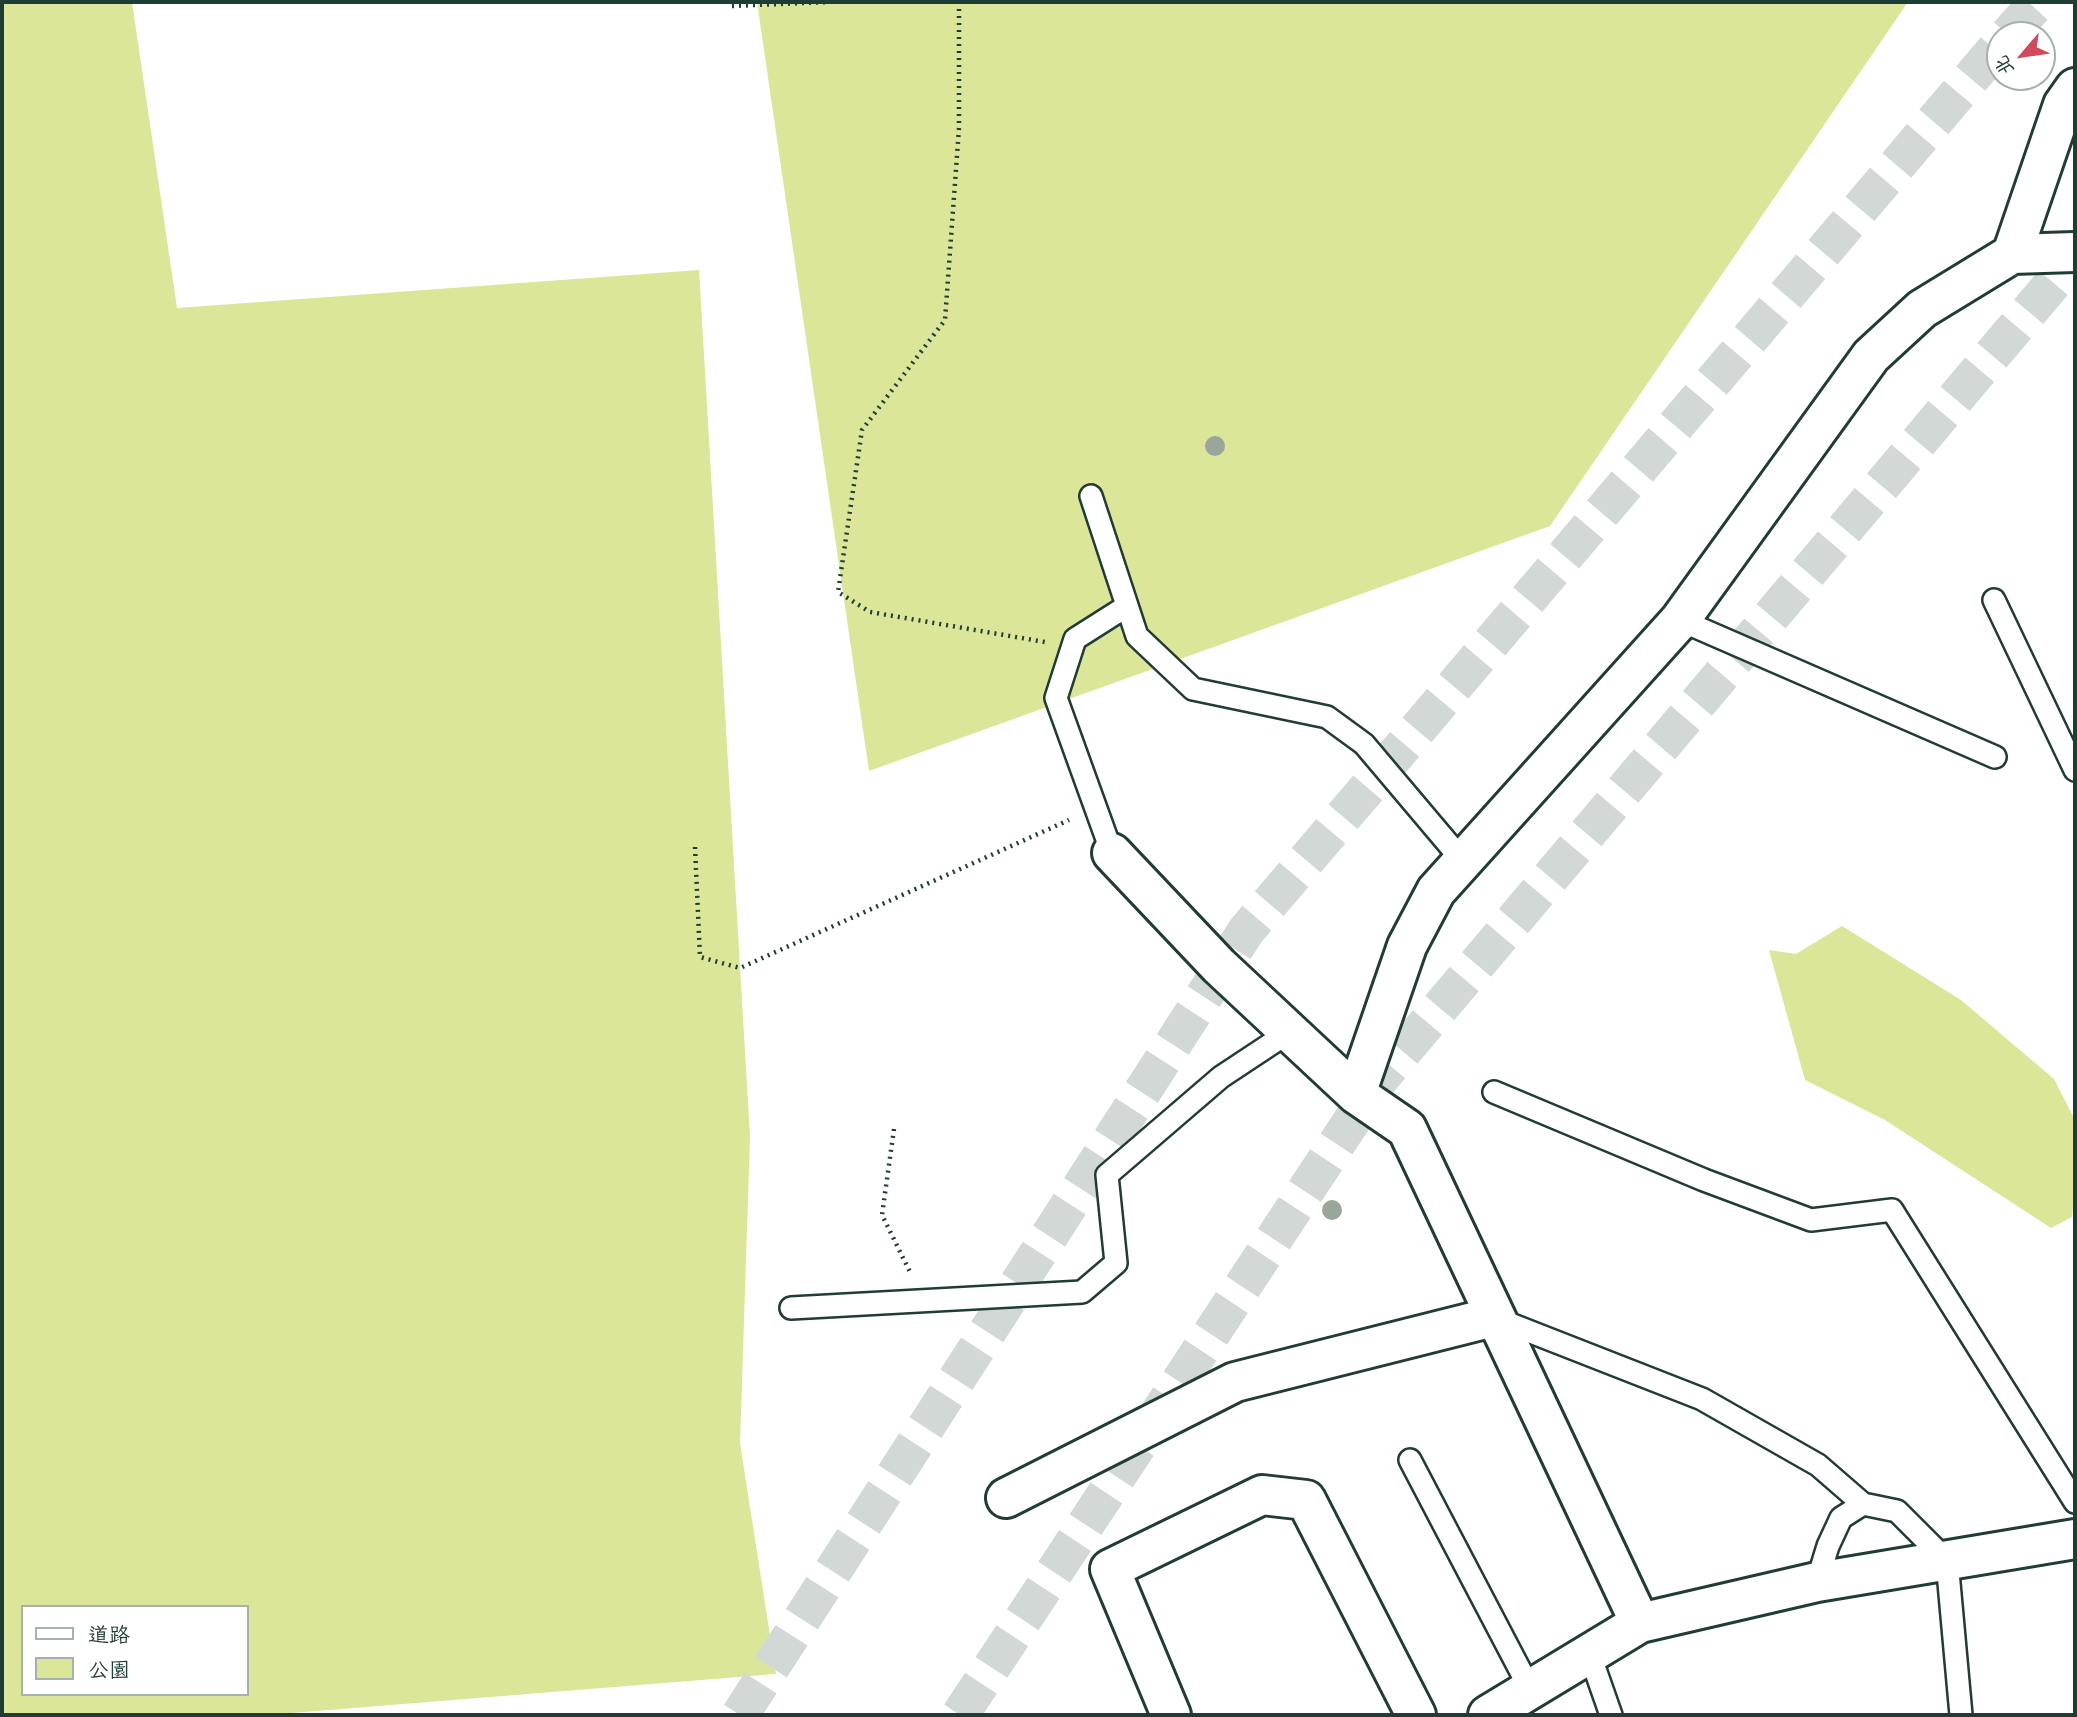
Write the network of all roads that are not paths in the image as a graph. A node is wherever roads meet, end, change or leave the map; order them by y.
1 (2075, 88) edge
2 (2075, 252) edge
3 (2012, 254) junction
4 (1091, 496) dead end
5 (1994, 600) dead end
6 (1127, 606) junction
7 (1680, 620) junction
8 (1995, 757) dead end
9 (2075, 770) edge
10 (1112, 853) joint
11 (1462, 860) junction
12 (1494, 1092) dead end
13 (1356, 1094) junction
14 (791, 1308) dead end
15 (1493, 1317) junction
16 (1410, 1460) dead end
17 (1006, 1498) dead end
18 (2075, 1502) edge
19 (1863, 1504) junction
20 (2075, 1539) edge
21 (1947, 1561) junction
22 (1817, 1581) junction
23 (1640, 1623) junction
24 (1590, 1656) junction
25 (1530, 1689) junction
26 (1171, 1715) edge
27 (1416, 1715) edge
28 (1488, 1715) edge
29 (1611, 1715) edge
30 (1961, 1715) edge

1 - 3 street
2 - 3 street
3 - 7 street
4 - 6 lane
5 - 9 lane
6 - 10 lane
6 - 11 lane
7 - 8 lane
7 - 11 street
10 - 13 street
11 - 13 street
12 - 18 lane
13 - 14 lane
13 - 15 street
15 - 17 street
15 - 19 lane
15 - 23 street
16 - 25 lane
19 - 21 lane
19 - 22 lane
20 - 21 street
21 - 22 street
21 - 30 lane
22 - 23 street
23 - 24 street
24 - 25 street
24 - 29 lane
25 - 28 street
26 - 27 street

